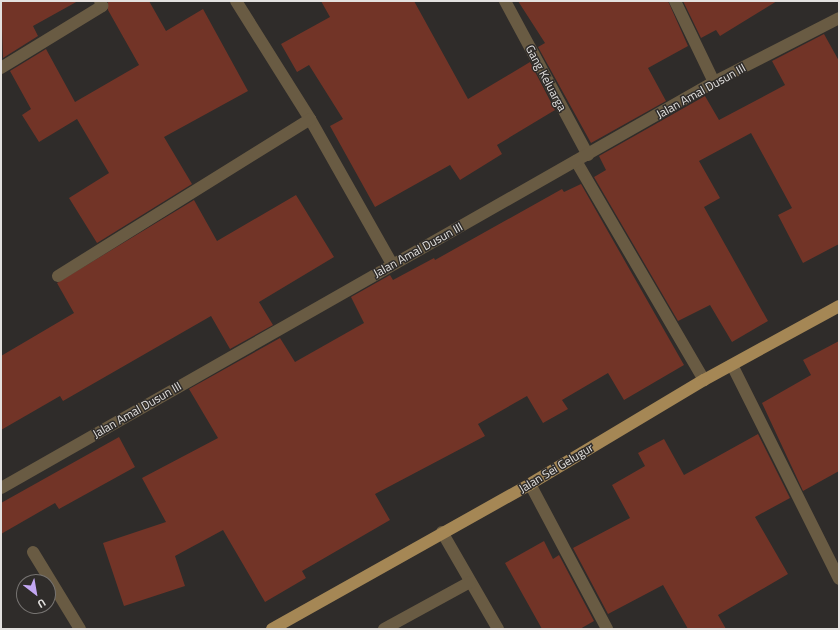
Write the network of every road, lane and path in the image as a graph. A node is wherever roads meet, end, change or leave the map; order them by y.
1 (100, 1) edge
2 (236, 1) edge
3 (505, 1) edge
4 (675, 1) edge
5 (839, 18) edge
6 (1, 68) edge
7 (714, 82) junction
8 (310, 119) junction
9 (588, 155) junction
10 (576, 162) junction
11 (392, 264) junction
12 (58, 276) dead end
13 (839, 306) edge
14 (732, 365) junction
15 (704, 380) junction
16 (530, 484) junction
17 (1, 488) edge
18 (442, 532) junction
19 (33, 552) dead end
20 (839, 579) edge
21 (470, 582) junction
22 (80, 629) edge
23 (272, 629) edge
24 (384, 629) edge
25 (498, 629) edge
26 (607, 629) edge

1 - 6 street
2 - 8 street
3 - 9 street, Gang Keluarga
4 - 7 street
5 - 7 street, Jalan Amal Dusun III
7 - 9 street, Jalan Amal Dusun III
8 - 11 street
8 - 12 street
9 - 10 street, Jalan Amal Dusun III
10 - 11 street, Jalan Amal Dusun III
10 - 15 street
11 - 17 street, Jalan Amal Dusun III
13 - 14 main road, Jalan Sei Gelugur
14 - 15 main road, Jalan Sei Gelugur
14 - 20 street
15 - 16 main road, Jalan Sei Gelugur
16 - 18 main road, Jalan Sei Gelugur
16 - 26 street
18 - 21 street
18 - 23 main road, Jalan Sei Gelugur
19 - 22 street
21 - 24 street
21 - 25 street

